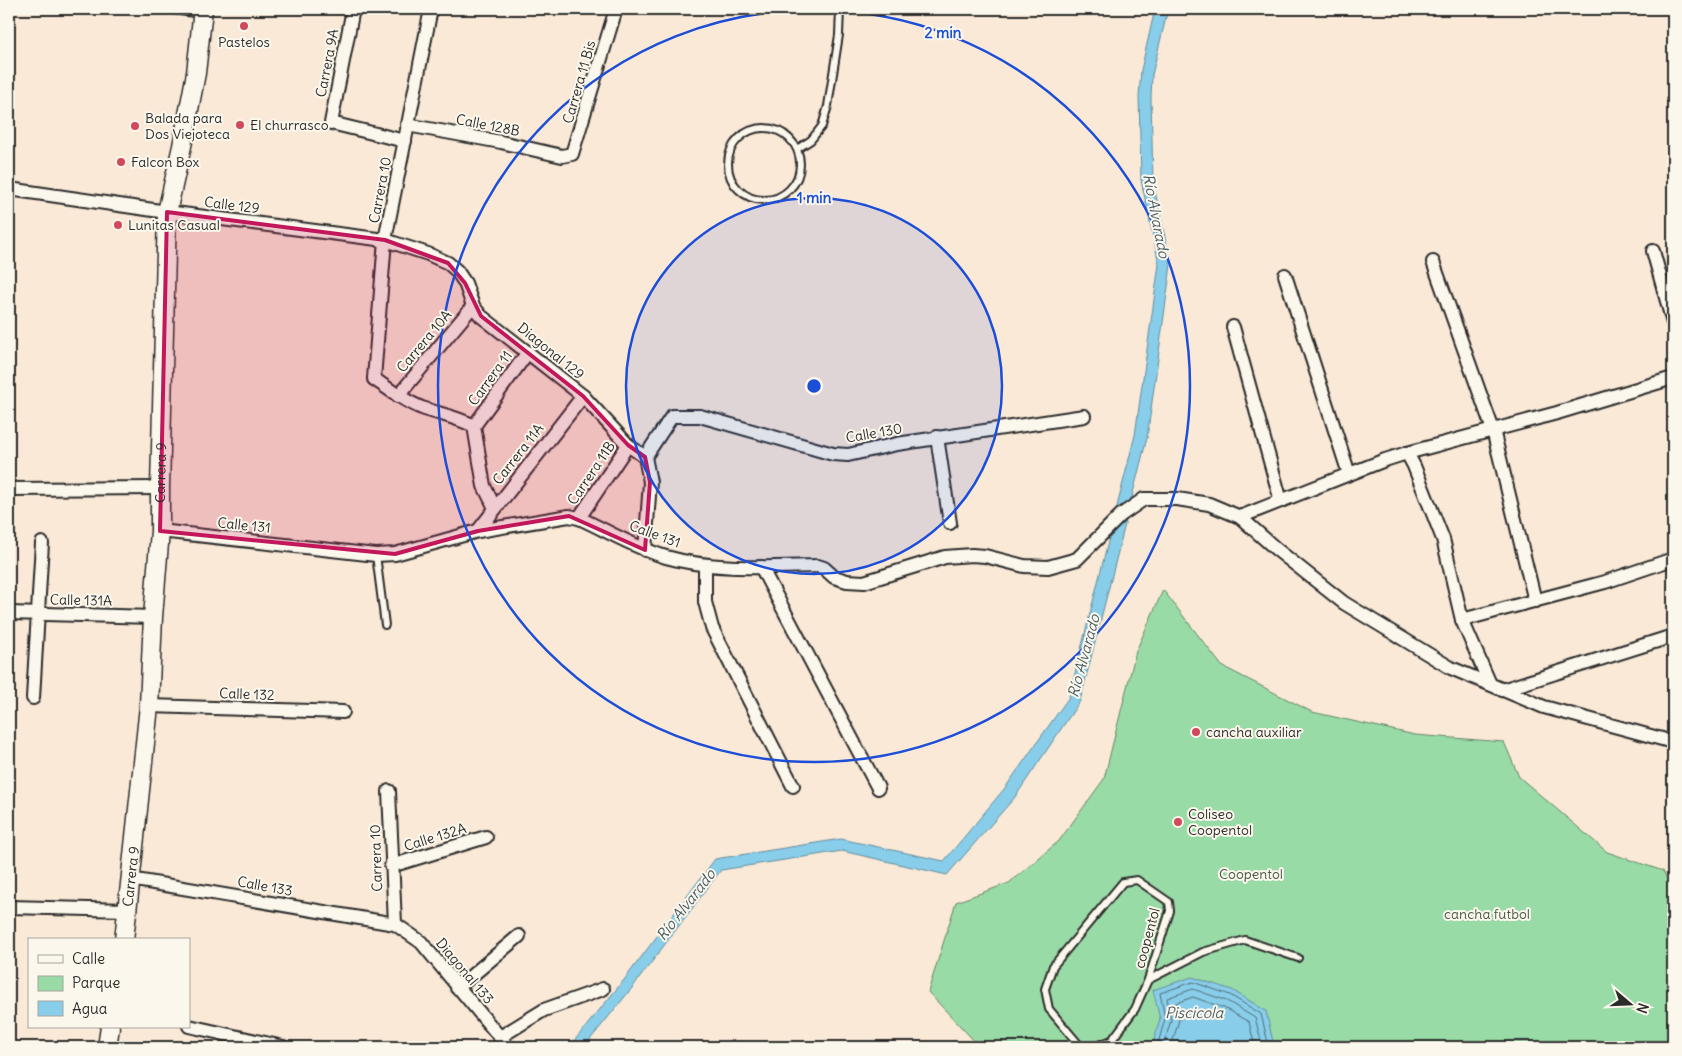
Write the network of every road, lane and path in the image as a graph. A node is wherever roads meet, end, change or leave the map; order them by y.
1 (166, 9) edge
2 (353, 9) edge
3 (431, 9) edge
4 (616, 9) edge
5 (840, 9) edge
6 (203, 12) edge
7 (407, 125) junction
8 (405, 141) junction
9 (797, 149) junction
10 (562, 156) joint
11 (9, 188) edge
12 (168, 212) junction
13 (385, 240) junction
14 (1653, 251) dead end
15 (1433, 262) dead end
16 (448, 263) joint
17 (1285, 275) dead end
18 (473, 306) junction
19 (1673, 323) edge
20 (1234, 327) dead end
21 (528, 352) junction
22 (1673, 378) edge
23 (398, 396) junction
24 (583, 396) junction
25 (1084, 416) dead end
26 (474, 426) junction
27 (1493, 430) junction
28 (938, 438) junction
29 (628, 445) junction
30 (1407, 453) junction
31 (646, 457) junction
32 (1349, 474) junction
33 (160, 488) junction
34 (9, 489) edge
35 (1281, 501) junction
36 (495, 508) junction
37 (1240, 517) junction
38 (579, 518) junction
39 (950, 523) dead end
40 (160, 531) junction
41 (478, 531) junction
42 (42, 542) dead end
43 (645, 550) junction
44 (376, 554) junction
45 (1673, 559) edge
46 (705, 565) junction
47 (761, 567) junction
48 (1535, 601) junction
49 (9, 613) edge
50 (38, 614) junction
51 (153, 617) junction
52 (1462, 620) junction
53 (385, 625) dead end
54 (1673, 636) edge
55 (1490, 684) junction
56 (1502, 690) junction
57 (33, 698) dead end
58 (149, 706) junction
59 (343, 712) dead end
60 (1673, 742) edge
61 (792, 786) dead end
62 (878, 788) dead end
63 (389, 791) dead end
64 (486, 837) dead end
65 (392, 866) junction
66 (130, 879) junction
67 (9, 907) edge
68 (128, 910) junction
69 (394, 924) junction
70 (519, 936) dead end
71 (124, 938) edge
72 (1298, 958) dead end
73 (1148, 980) junction
74 (458, 988) junction
75 (602, 989) dead end
76 (190, 1026) edge
77 (110, 1028) edge
78 (503, 1044) edge
79 (107, 1047) edge
80 (283, 1047) edge
81 (1081, 1047) edge
82 (1094, 1047) edge

1 - 6 lane
2 - 8 street, Carrera 9A
3 - 7 street, Carrera 10
4 - 10 street, Carrera 11 Bis
5 - 9 lane
6 - 12 street, Carrera 9
7 - 8 street, Carrera 10
7 - 10 street, Calle 128B
8 - 13 street, Carrera 10
9 - 9 lane
11 - 12 street, Calle 129
12 - 13 street, Calle 129
12 - 33 street, Carrera 9
13 - 16 street, Calle 129
13 - 23 street, Carrera 10
14 - 19 street
15 - 27 street
16 - 18 street, Diagonal 129
17 - 32 street
18 - 21 street, Diagonal 129
18 - 23 street, Carrera 10A
20 - 35 street
21 - 24 street, Diagonal 129
21 - 26 street, Carrera 11
22 - 27 street
23 - 26 street
24 - 29 street, Diagonal 129
24 - 36 street, Carrera 11A
25 - 28 street, Calle 130
26 - 36 street, Carrera 11
27 - 30 street
27 - 48 street
28 - 31 street, Calle 130
28 - 39 street
29 - 31 street, Diagonal 129
29 - 38 street, Carrera 11B
30 - 32 street
30 - 52 street
31 - 43 street
32 - 35 street
33 - 34 street
33 - 40 street, Carrera 9
35 - 37 street
36 - 41 street, Carrera 11A
37 - 47 street, Calle 131
37 - 55 street, Calle 131
38 - 41 street, Calle 131
38 - 43 street, Calle 131
40 - 44 street, Calle 131
40 - 51 street, Carrera 9
41 - 44 street, Calle 131
42 - 50 street
43 - 46 street, Calle 131
44 - 53 lane
45 - 48 street
46 - 47 street, Calle 131
46 - 61 street
47 - 62 street
48 - 52 street
49 - 50 street, Calle 131A
50 - 51 street, Calle 131A
50 - 57 street
51 - 58 street, Carrera 9
52 - 55 street
54 - 56 street
55 - 56 street, Calle 131
56 - 60 street, Calle 131
58 - 59 street, Calle 132
58 - 66 street, Carrera 9
63 - 65 street, Carrera 10
64 - 65 street, Calle 132A
65 - 69 street, Carrera 10
66 - 68 street, Carrera 9
66 - 69 street, Calle 133
67 - 68 street
68 - 71 street, Carrera 9
69 - 74 street, Diagonal 133
70 - 74 street
72 - 73 lane, coopentol
73 - 81 lane, coopentol
73 - 82 lane, coopentol
74 - 78 street, Diagonal 133
75 - 78 street
76 - 80 street
77 - 79 street

